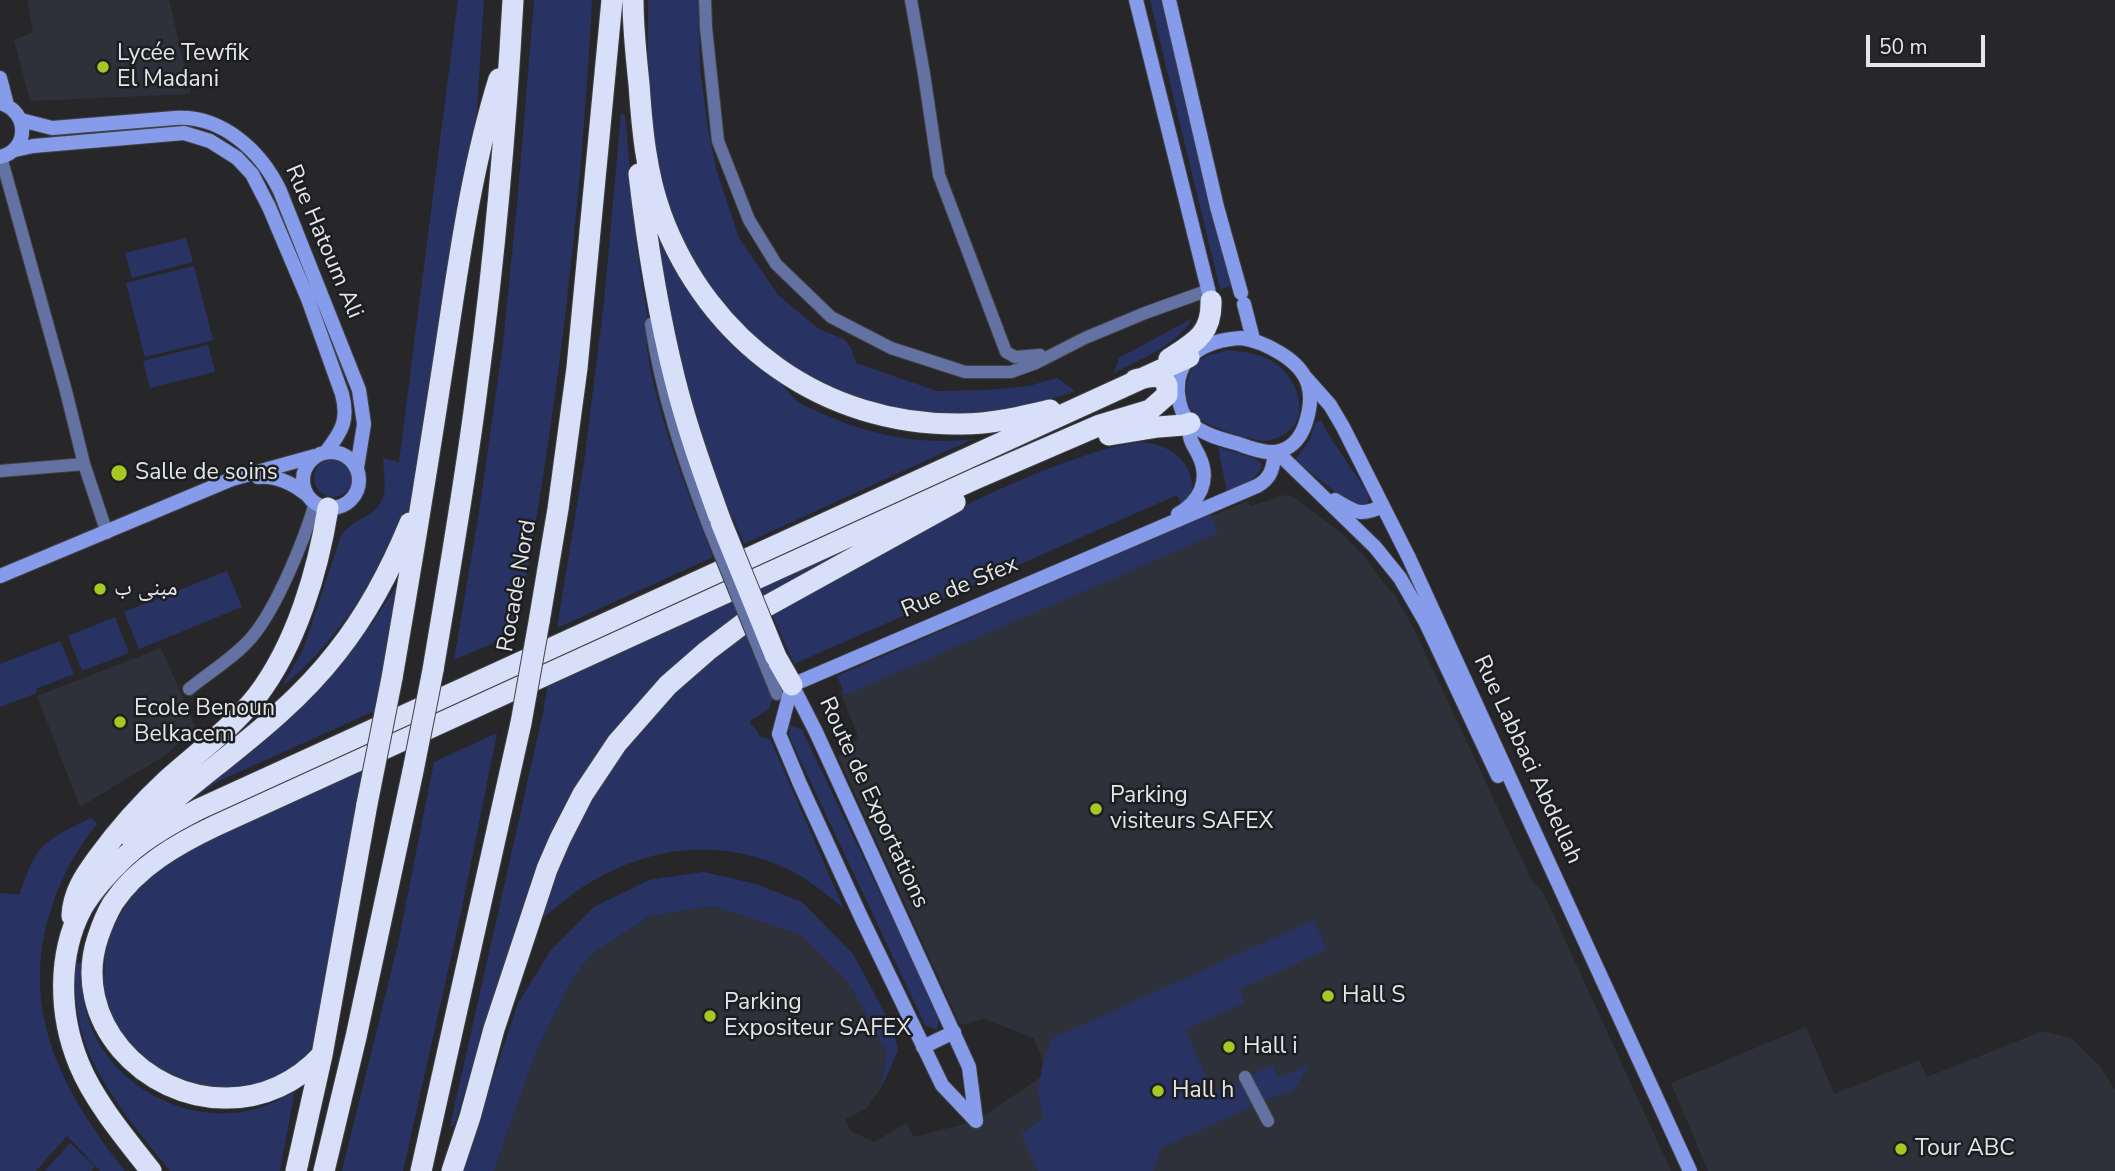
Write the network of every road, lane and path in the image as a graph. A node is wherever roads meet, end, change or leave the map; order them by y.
1 (513, 0) edge
2 (612, 0) edge
3 (633, 0) edge
4 (705, 0) edge
5 (911, 0) edge
6 (1136, 0) edge
7 (1169, 0) edge
8 (511, 44) junction
9 (635, 47) junction
10 (0, 78) edge
11 (4, 104) edge
12 (21, 120) junction
13 (15, 150) junction
14 (0, 157) edge
15 (1211, 301) junction
16 (651, 324) dead end
17 (1221, 340) junction
18 (1253, 340) junction
19 (1055, 353) junction
20 (1189, 357) junction
21 (1306, 378) junction
22 (1135, 380) junction
23 (1112, 391) junction
24 (1191, 424) junction
25 (1135, 430) junction
26 (1085, 432) junction
27 (1058, 443) junction
28 (1276, 452) junction
29 (320, 454) junction
30 (84, 464) junction
31 (1027, 464) junction
32 (357, 468) junction
33 (0, 471) edge
34 (232, 479) junction
35 (1267, 480) junction
36 (1310, 484) junction
37 (425, 489) junction
38 (317, 502) junction
39 (1383, 506) junction
40 (715, 525) junction
41 (107, 533) junction
42 (1147, 533) junction
43 (0, 576) edge
44 (189, 689) dead end
45 (785, 690) junction
46 (82, 908) junction
47 (74, 930) junction
48 (954, 1032) junction
49 (923, 1047) junction
50 (322, 1055) junction
51 (1245, 1077) dead end
52 (1268, 1121) dead end
53 (151, 1171) edge
54 (296, 1171) edge
55 (324, 1171) edge
56 (421, 1171) edge
57 (453, 1171) edge
58 (1681, 1171) edge
59 (1690, 1171) edge

1 - 8 highway
2 - 56 highway, Rocade Nord, bridge
3 - 9 highway
4 - 19 street
5 - 19 street
6 - 15 street
7 - 18 street
8 - 37 highway
8 - 55 highway, bridge
9 - 23 highway
9 - 40 highway
10 - 11 street
11 - 12 street
12 - 13 street
12 - 32 street, Rue Hatoum Ali
13 - 14 street, Rue Hatoum Ali
13 - 29 street, Rue Hatoum Ali
14 - 30 street
15 - 17 street
15 - 19 street
15 - 22 highway
16 - 40 street
17 - 18 street
17 - 20 street
18 - 21 street
20 - 22 highway
20 - 24 street
21 - 28 street
21 - 39 street, Rue Labbaci Abdellah
22 - 23 highway
22 - 26 highway
23 - 46 highway
24 - 25 highway
24 - 28 street
24 - 42 street, Rue de Sfex
25 - 26 highway
25 - 31 highway
26 - 27 highway
27 - 31 highway
27 - 50 highway
28 - 35 street
28 - 36 street, Rue Labbaci Abdellah
29 - 32 street
29 - 34 street
29 - 38 street
30 - 33 street
30 - 41 street
31 - 57 highway
32 - 38 street
34 - 38 street
34 - 41 street
35 - 36 street
35 - 42 street, Rue de Sfex
36 - 39 street
36 - 58 street, Rue Labbaci Abdellah
37 - 46 highway
37 - 50 highway, bridge
38 - 44 street
38 - 47 highway
39 - 59 street, Rue Labbaci Abdellah
40 - 45 highway, bridge
41 - 43 street
42 - 45 street, Rue de Sfex
45 - 48 street, Route de Exportations
45 - 49 street, Route de Exportations
46 - 47 highway
47 - 53 highway
48 - 49 street
48 - 49 street, Route de Exportations
50 - 54 highway
51 - 52 street

